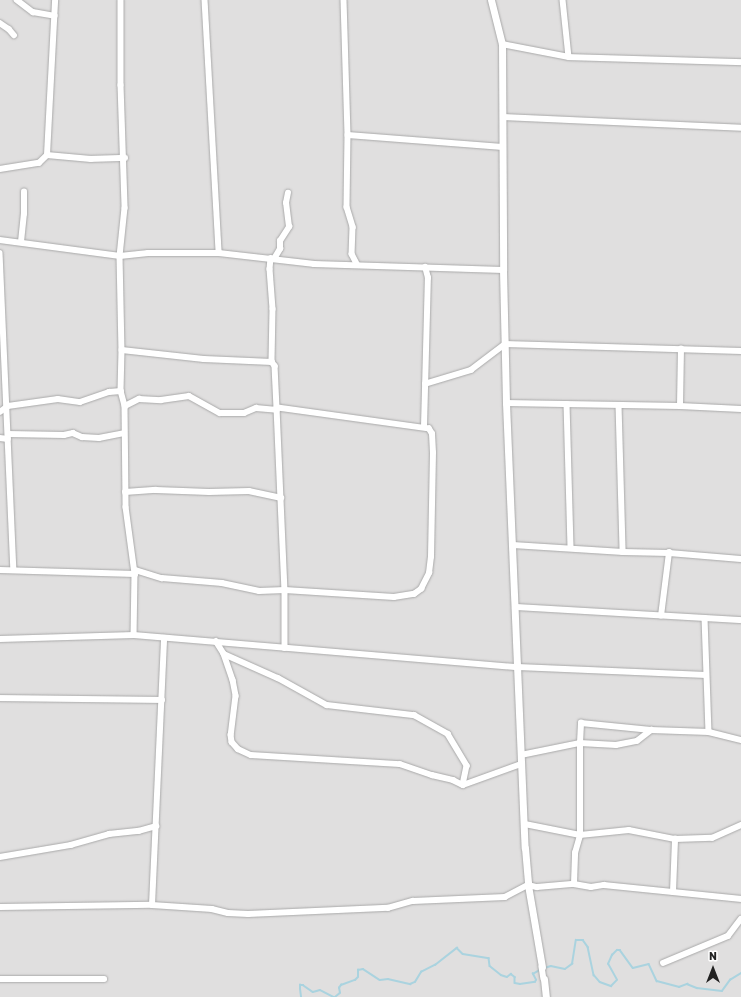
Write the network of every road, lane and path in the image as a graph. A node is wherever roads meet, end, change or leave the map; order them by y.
1 (17, 0) edge
2 (55, 0) edge
3 (121, 0) edge
4 (205, 0) edge
5 (344, 0) edge
6 (491, 0) edge
7 (563, 0) edge
8 (55, 16) junction
9 (0, 22) edge
10 (14, 35) dead end
11 (502, 44) junction
12 (569, 57) junction
13 (741, 62) edge
14 (503, 117) junction
15 (741, 128) edge
16 (348, 135) junction
17 (503, 147) junction
18 (47, 155) junction
19 (125, 158) junction
20 (0, 169) edge
21 (24, 192) dead end
22 (288, 193) dead end
23 (0, 240) edge
24 (21, 242) junction
25 (0, 253) edge
26 (219, 253) junction
27 (120, 256) junction
28 (272, 259) junction
29 (357, 264) junction
30 (425, 267) junction
31 (503, 270) junction
32 (505, 344) junction
33 (681, 349) junction
34 (122, 350) junction
35 (741, 351) edge
36 (272, 362) junction
37 (425, 384) junction
38 (121, 391) junction
39 (7, 393) junction
40 (0, 394) edge
41 (506, 404) junction
42 (567, 404) junction
43 (619, 405) junction
44 (8, 406) junction
45 (124, 406) junction
46 (680, 406) junction
47 (277, 409) junction
48 (741, 410) edge
49 (0, 412) edge
50 (424, 427) junction
51 (124, 433) junction
52 (8, 436) junction
53 (0, 438) edge
54 (125, 492) junction
55 (281, 498) junction
56 (513, 545) junction
57 (571, 548) junction
58 (623, 552) junction
59 (669, 553) junction
60 (741, 559) edge
61 (14, 569) junction
62 (0, 570) edge
63 (135, 572) junction
64 (285, 590) junction
65 (515, 607) junction
66 (661, 616) junction
67 (706, 618) junction
68 (741, 620) edge
69 (134, 635) junction
70 (164, 638) junction
71 (0, 639) edge
72 (216, 641) junction
73 (285, 648) junction
74 (224, 654) junction
75 (518, 667) junction
76 (706, 675) junction
77 (0, 698) edge
78 (162, 700) junction
79 (651, 730) junction
80 (708, 732) junction
81 (741, 740) edge
82 (580, 743) junction
83 (521, 755) junction
84 (521, 764) junction
85 (463, 785) junction
86 (525, 824) junction
87 (156, 826) junction
88 (741, 826) edge
89 (580, 835) junction
90 (675, 839) junction
91 (0, 857) edge
92 (574, 884) junction
93 (528, 885) junction
94 (674, 892) junction
95 (741, 899) edge
96 (152, 905) junction
97 (0, 907) edge
98 (741, 919) edge
99 (663, 963) dead end
100 (542, 967) joint
101 (0, 979) edge
102 (104, 979) dead end
103 (544, 979) joint
104 (546, 997) edge

1 - 8 street
2 - 8 street
3 - 19 street
4 - 26 street
5 - 16 street
6 - 11 street
7 - 12 street
8 - 18 street
9 - 10 street
11 - 12 street
11 - 14 street
12 - 13 street
14 - 15 street
14 - 17 street
16 - 17 street
16 - 29 street
17 - 31 street
18 - 19 street
18 - 20 street
19 - 27 street
21 - 24 street
22 - 28 street
23 - 24 street
24 - 27 street
25 - 39 street
26 - 27 street
26 - 28 street
27 - 34 street
28 - 29 street
28 - 36 street
29 - 30 street
30 - 31 street
30 - 37 street
31 - 32 street
32 - 33 street
32 - 37 street
32 - 41 street
33 - 35 street
33 - 46 street
34 - 36 street
34 - 38 street
36 - 47 street
37 - 50 street
38 - 44 street
38 - 45 street
39 - 40 street
39 - 44 street
41 - 42 street
41 - 56 street
42 - 43 street
42 - 57 street
43 - 46 street
43 - 58 street
44 - 49 street
44 - 52 street
45 - 47 street
45 - 51 street
46 - 48 street
47 - 50 street
47 - 55 street
50 - 64 street
51 - 52 street
51 - 54 street
52 - 53 street
52 - 61 street
54 - 55 street
54 - 63 street
55 - 64 street
56 - 57 street
56 - 65 street
57 - 58 street
58 - 59 street
59 - 60 street
59 - 66 street
61 - 62 street
61 - 63 street
63 - 64 street
63 - 69 street
64 - 73 street
65 - 66 street
65 - 75 street
66 - 67 street
67 - 68 street
67 - 76 street
69 - 70 street
69 - 71 street
70 - 72 street
70 - 78 street
72 - 73 street
72 - 74 street
73 - 75 street
74 - 85 street
74 - 85 street
75 - 76 street
75 - 83 street
76 - 80 street
77 - 78 street
78 - 87 street
79 - 80 street
79 - 82 street
79 - 82 street
80 - 81 street
82 - 83 street
82 - 89 street
83 - 84 street
84 - 85 street
84 - 86 street
86 - 89 street
86 - 93 street
87 - 91 street
87 - 96 street
88 - 90 street
89 - 90 street
89 - 92 street
90 - 94 street
92 - 93 street
92 - 94 street
93 - 96 street
93 - 100 street
94 - 95 street
96 - 97 street
98 - 99 street
100 - 103 street
101 - 102 street
103 - 104 street

